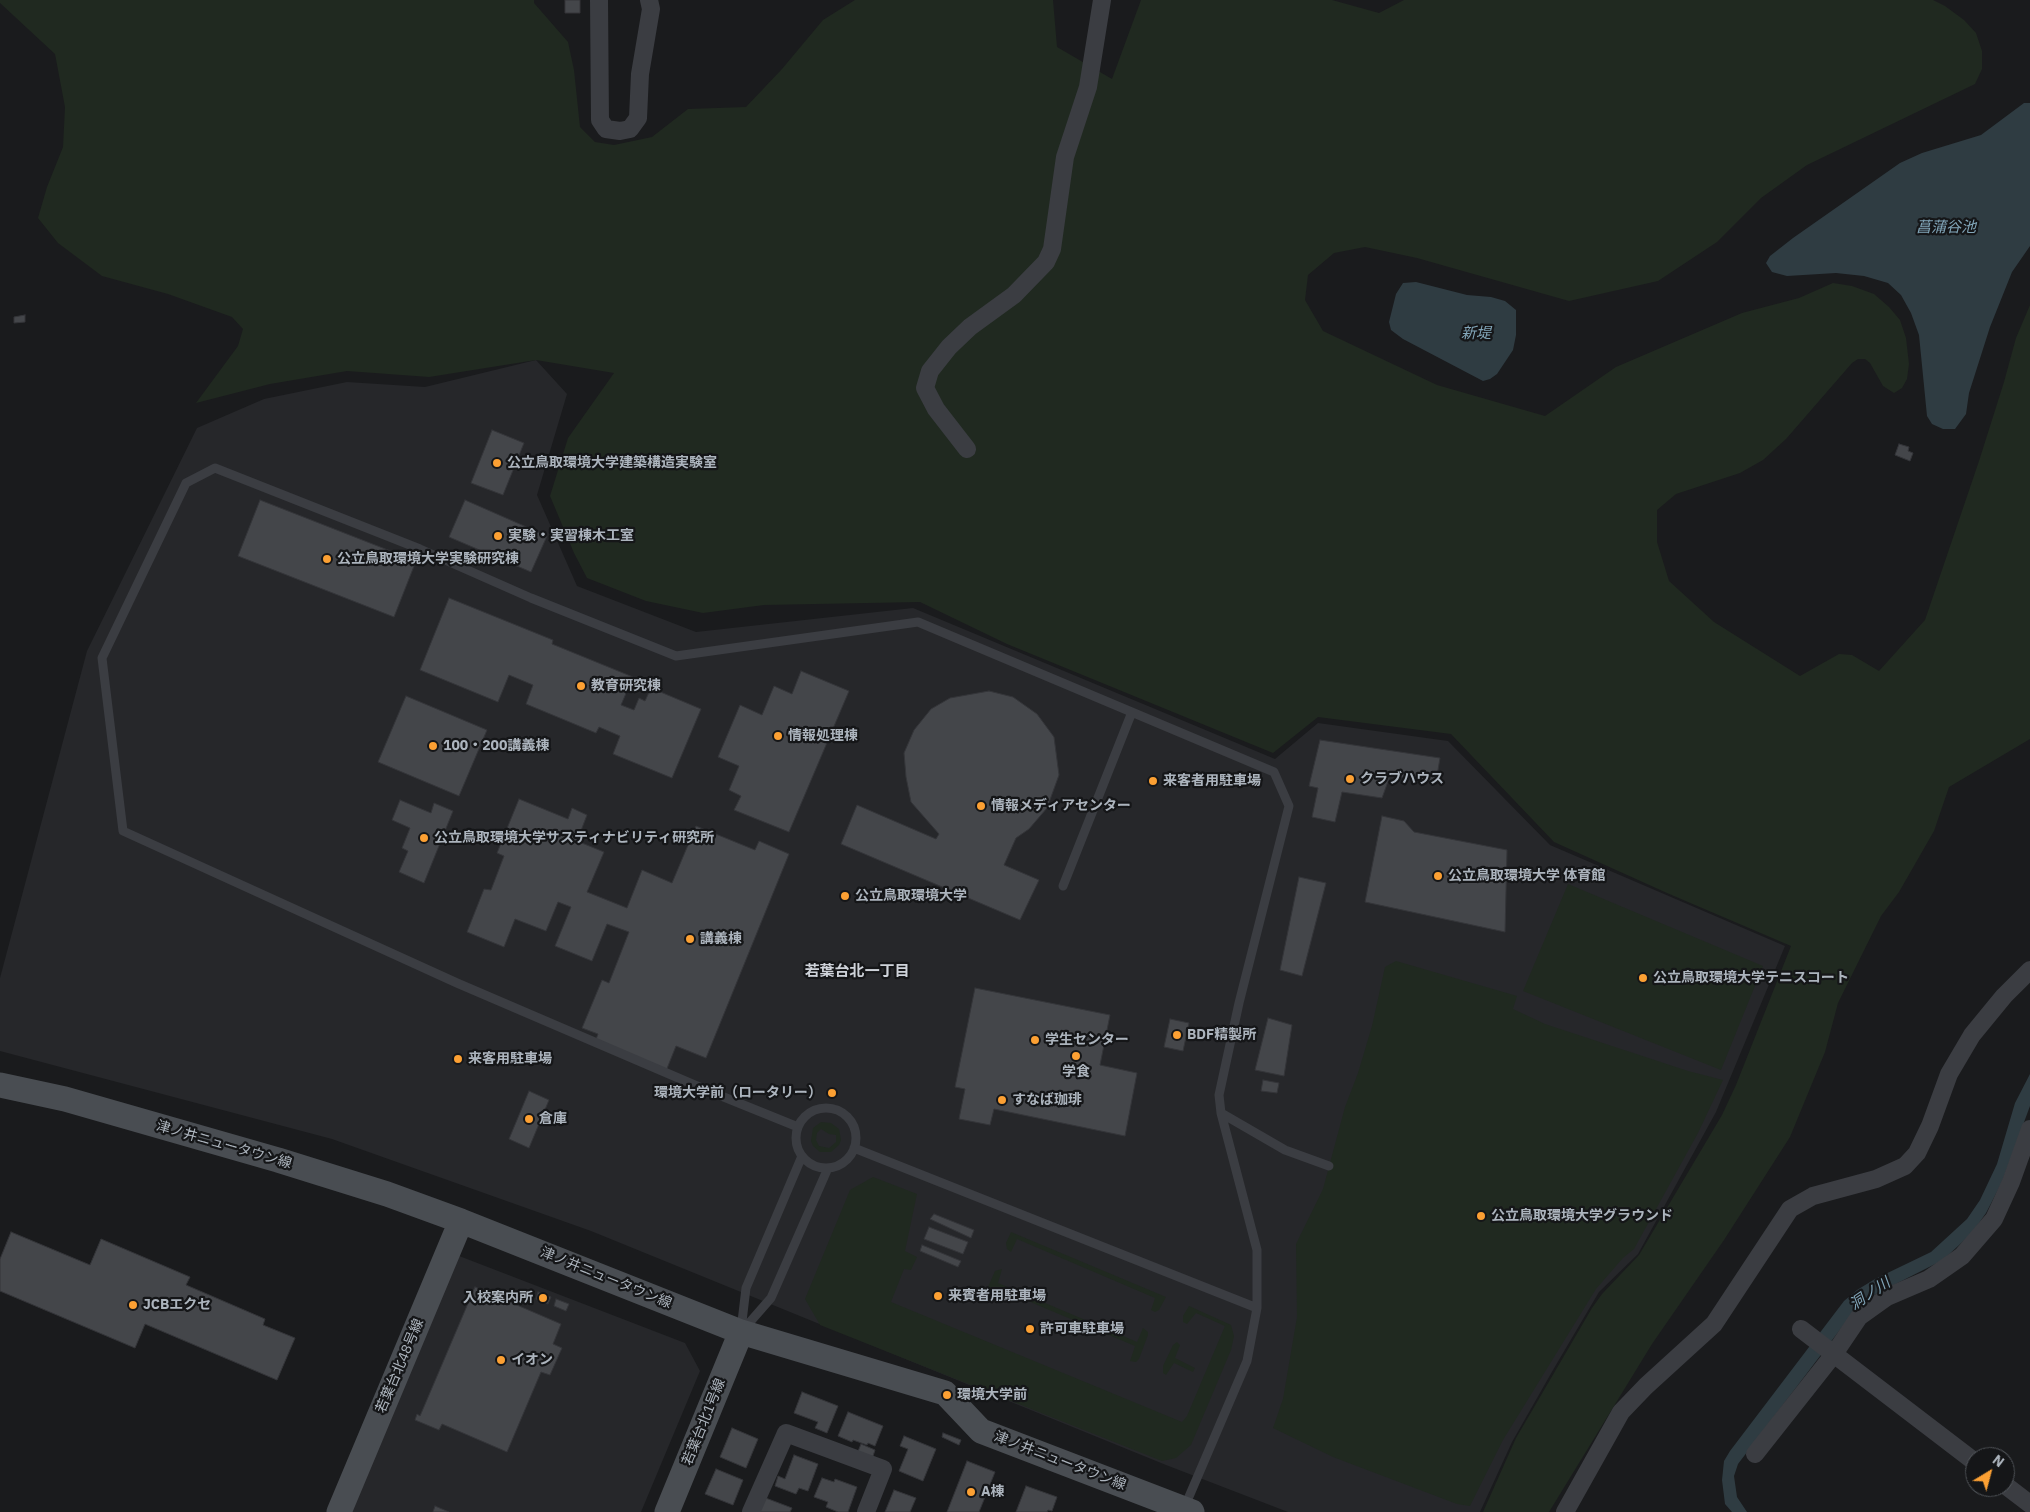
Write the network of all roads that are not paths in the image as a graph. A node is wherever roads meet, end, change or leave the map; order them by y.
1 (599, 0) edge
2 (649, 0) edge
3 (1102, 0) edge
4 (967, 449) dead end
5 (1132, 712) junction
6 (1064, 886) dead end
7 (2030, 970) edge
8 (0, 1085) edge
9 (1222, 1113) junction
10 (798, 1127) junction
11 (2030, 1129) edge
12 (854, 1148) junction
13 (802, 1156) junction
14 (1329, 1166) dead end
15 (828, 1168) junction
16 (461, 1221) junction
17 (1257, 1308) junction
18 (1802, 1329) dead end
19 (741, 1332) junction
20 (1834, 1354) junction
21 (1756, 1454) dead end
22 (1965, 1454) edge
23 (2015, 1493) edge
24 (2030, 1504) edge
25 (1186, 1511) edge
26 (339, 1512) edge
27 (667, 1512) edge
28 (751, 1512) edge
29 (866, 1512) edge
30 (1565, 1512) edge

1 - 2 street
3 - 4 street
5 - 6 lane
5 - 9 lane
5 - 10 lane
7 - 30 street
8 - 16 street, 津ノ井ニュータウン線
9 - 14 lane
9 - 17 lane
10 - 12 lane
10 - 13 lane
11 - 20 street
12 - 15 lane
12 - 17 lane
13 - 15 lane
13 - 19 lane
15 - 19 lane
16 - 19 street, 津ノ井ニュータウン線
16 - 26 street, 若葉台北48号線
17 - 25 lane
18 - 20 street
19 - 25 street, 津ノ井ニュータウン線
19 - 27 street, 若葉台北1号線
20 - 21 street
20 - 22 street
23 - 24 street
28 - 29 street

